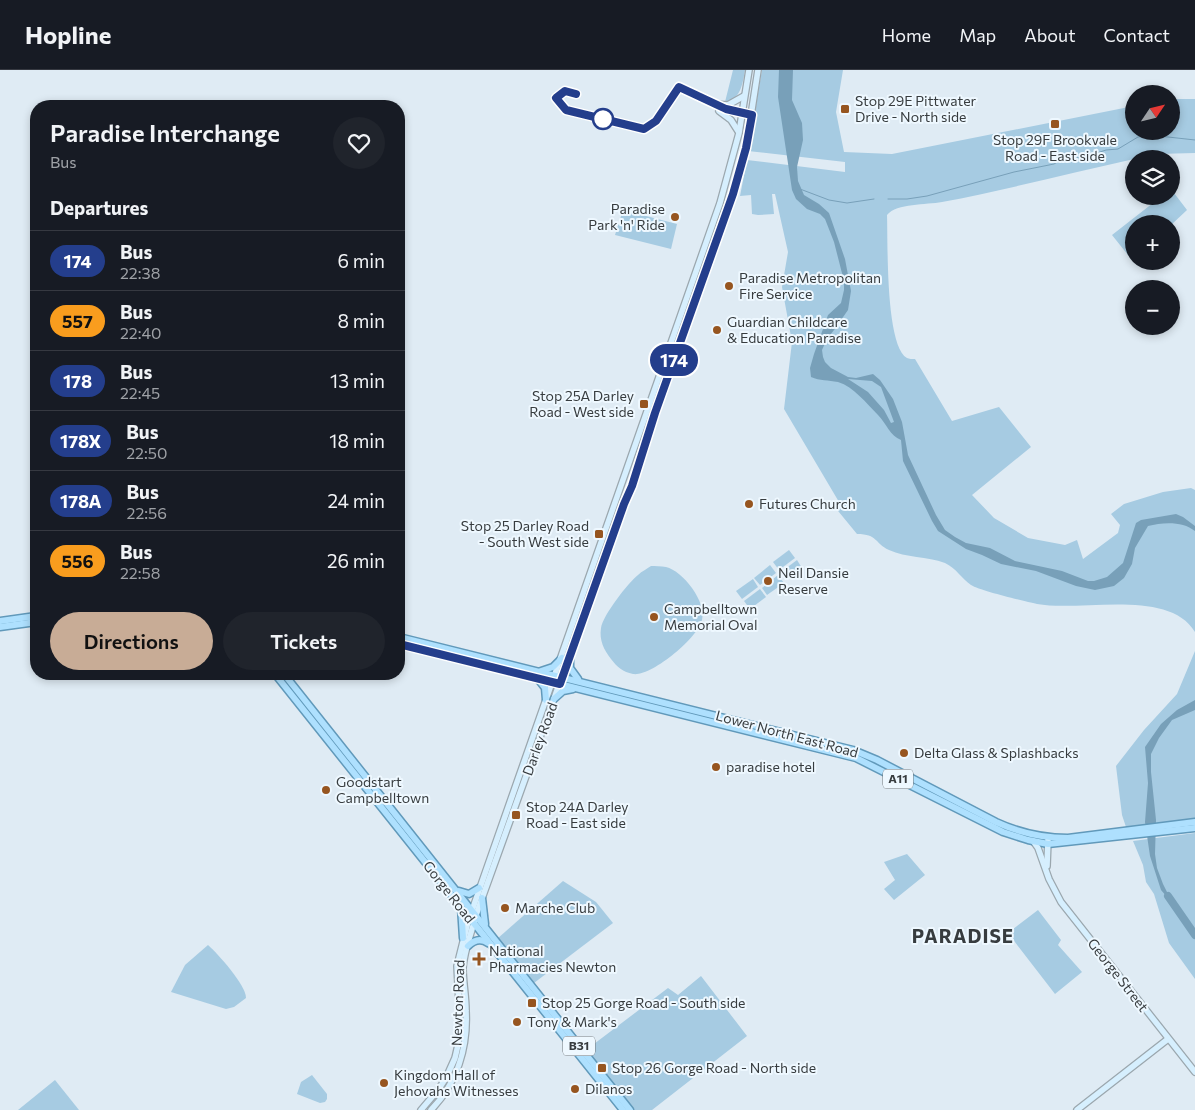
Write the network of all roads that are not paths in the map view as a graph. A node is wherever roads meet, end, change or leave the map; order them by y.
1 (748, 70) edge
2 (758, 70) edge
3 (744, 96) junction
4 (713, 104) dead end
5 (719, 110) dead end
6 (738, 133) junction
7 (30, 617) edge
8 (0, 621) edge
9 (30, 623) edge
10 (0, 627) edge
11 (405, 639) edge
12 (405, 645) edge
13 (570, 656) junction
14 (562, 658) junction
15 (536, 674) junction
16 (280, 680) edge
17 (289, 680) edge
18 (558, 680) junction
19 (584, 682) junction
20 (577, 688) junction
21 (554, 699) junction
22 (546, 700) junction
23 (857, 751) junction
24 (845, 755) junction
25 (1195, 822) edge
26 (1170, 827) junction
27 (1195, 828) edge
28 (1048, 841) junction
29 (1033, 842) junction
30 (1048, 873) junction
31 (478, 888) junction
32 (456, 889) junction
33 (482, 898) junction
34 (461, 906) junction
35 (472, 909) junction
36 (473, 916) junction
37 (474, 923) junction
38 (485, 926) junction
39 (463, 938) junction
40 (491, 945) junction
41 (468, 946) junction
42 (550, 1014) junction
43 (1168, 1039) junction
44 (578, 1044) junction
45 (578, 1054) junction
46 (1195, 1072) edge
47 (598, 1079) junction
48 (606, 1079) junction
49 (421, 1110) edge
50 (431, 1110) edge
51 (623, 1110) edge
52 (630, 1110) edge
53 (1077, 1110) edge

1 - 3 main road, Darley Road
2 - 13 main road, Darley Road
3 - 4 main road
3 - 6 main road, Darley Road
5 - 6 main road
6 - 14 main road, Darley Road
7 - 8 main road
9 - 10 main road
11 - 15 main road, Lower North East Road / A11
12 - 15 main road, Lower North East Road / A11
13 - 18 main road, Darley Road
13 - 19 main road
14 - 15 main road
14 - 18 main road, Darley Road
15 - 18 main road, Lower North East Road / A11
15 - 22 main road
16 - 34 main road, Gorge Road / B31
17 - 32 main road, Gorge Road / B31
18 - 19 main road, Lower North East Road / A11
18 - 20 main road, Lower North East Road / A11
18 - 21 main road, Darley Road
18 - 22 main road, Darley Road
19 - 23 main road, Lower North East Road / A11
20 - 21 main road
20 - 24 main road, Lower North East Road / A11
21 - 33 main road, Darley Road
22 - 31 main road, Darley Road
23 - 24 main road
23 - 28 main road, Lower North East Road / A11
24 - 29 main road, Lower North East Road / A11
25 - 26 main road, Lower North East Road / A11
26 - 27 main road, Lower North East Road / A11
26 - 28 main road, Lower North East Road / A11
28 - 29 main road, Lower North East Road / A11
28 - 30 main road, George Street
29 - 30 main road, George Street
30 - 43 main road, George Street
31 - 32 main road
31 - 35 main road, Darley Road
32 - 35 main road, Gorge Road / B31
33 - 36 main road, Darley Road
33 - 38 main road
34 - 36 main road, Gorge Road / B31
34 - 39 main road
35 - 36 main road, Gorge Road / B31
36 - 37 main road, Gorge Road / B31
36 - 38 main road, Gorge Road / B31
36 - 39 main road, Newton Road
37 - 40 main road, Gorge Road / B31
37 - 41 main road, Newton Road
38 - 42 main road, Gorge Road / B31
39 - 49 main road, Newton Road
40 - 41 main road
40 - 42 main road, Gorge Road / B31
41 - 50 main road, Newton Road
42 - 44 main road, Gorge Road / B31
42 - 45 main road, Gorge Road / B31
43 - 46 main road, George Street
43 - 53 main road
44 - 45 main road
44 - 48 main road, Gorge Road / B31
45 - 47 main road, Gorge Road / B31
47 - 48 main road
47 - 51 main road, Gorge Road / B31
48 - 52 main road, Gorge Road / B31

